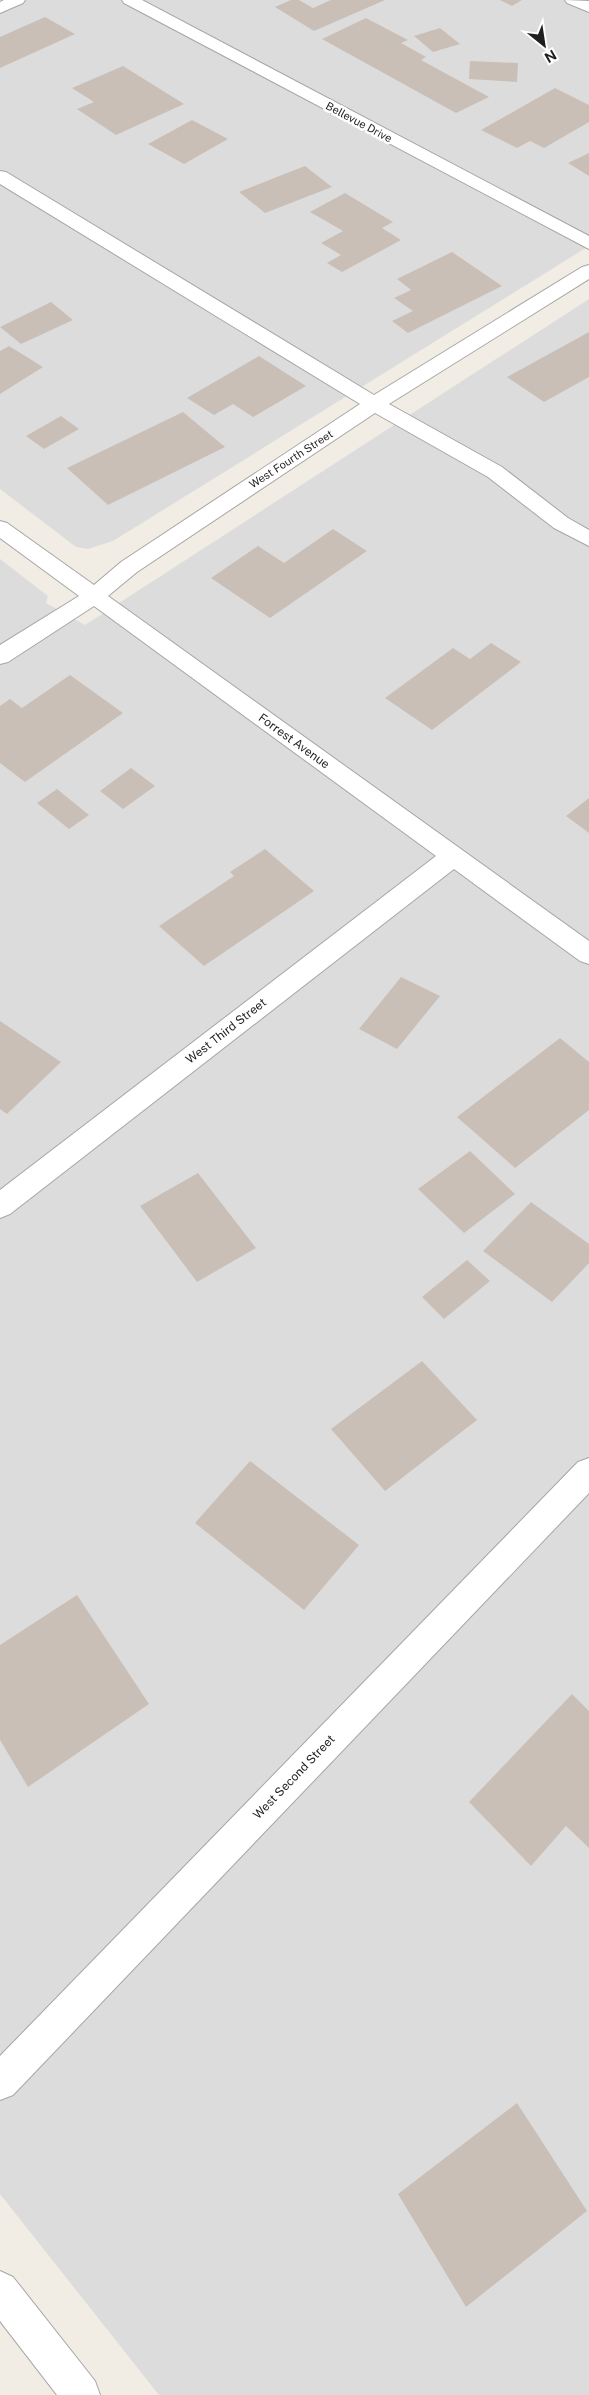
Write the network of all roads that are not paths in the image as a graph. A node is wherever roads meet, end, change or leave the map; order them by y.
1 (17, 0) edge
2 (130, 0) edge
3 (574, 0) edge
4 (589, 7) edge
5 (0, 8) edge
6 (0, 176) edge
7 (589, 243) edge
8 (589, 271) edge
9 (374, 404) junction
10 (0, 528) edge
11 (589, 539) edge
12 (94, 596) junction
13 (0, 656) edge
14 (453, 856) junction
15 (589, 954) edge
16 (0, 1206) edge
17 (589, 1472) edge
18 (0, 2082) edge
19 (0, 2290) edge
20 (81, 2395) edge

1 - 5 street
2 - 7 street, Bellevue Drive
3 - 4 street
6 - 9 street
8 - 9 street, West Fourth Street
9 - 11 street
9 - 12 street, West Fourth Street
10 - 12 street, Forrest Avenue
12 - 13 street, West Fourth Street
12 - 14 street, Forrest Avenue
14 - 15 street, Forrest Avenue
14 - 16 street, West Third Street
17 - 18 street, West Second Street
19 - 20 street

